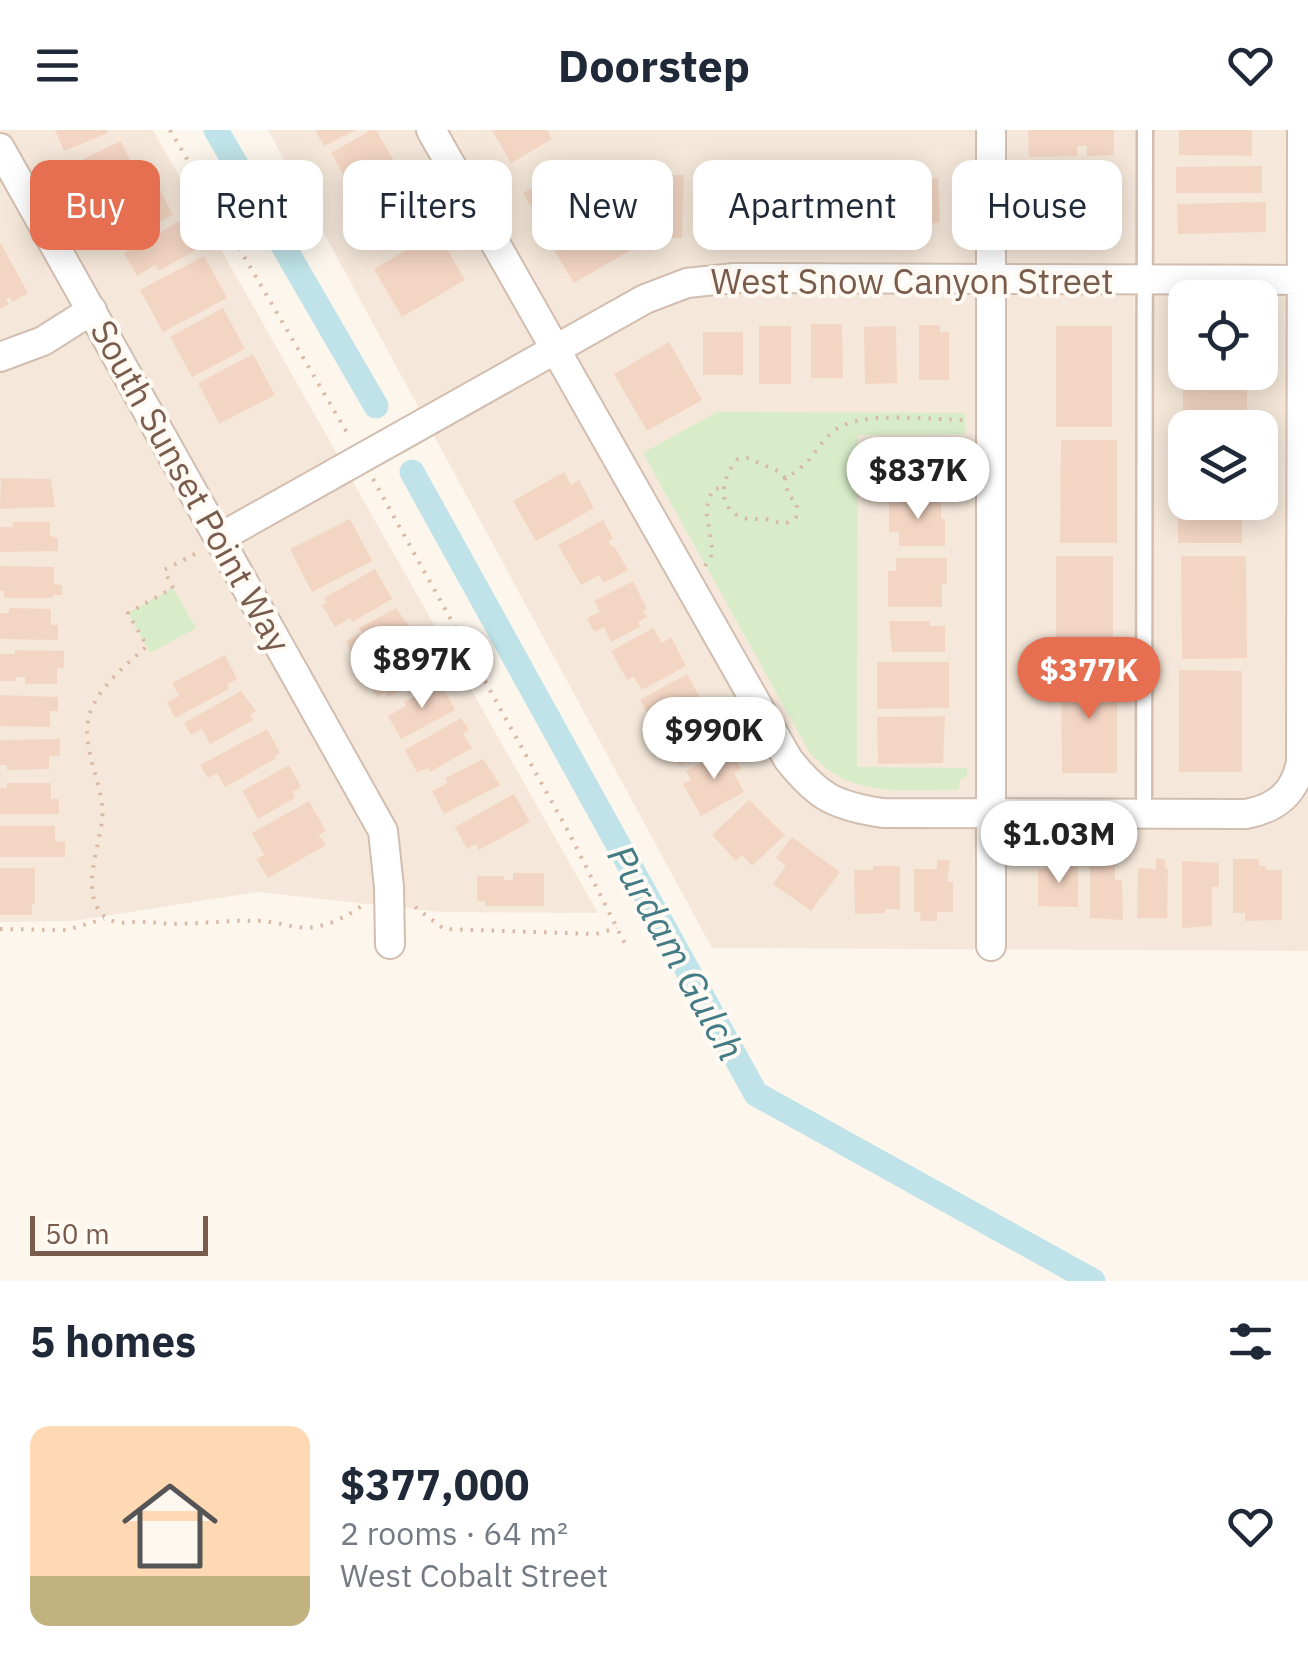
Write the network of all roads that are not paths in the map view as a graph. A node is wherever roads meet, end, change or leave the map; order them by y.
1 (431, 130) edge
2 (991, 130) edge
3 (1146, 130) edge
4 (1302, 130) edge
5 (0, 148) edge
6 (991, 279) junction
7 (1145, 280) junction
8 (1305, 280) edge
9 (92, 310) junction
10 (555, 349) junction
11 (0, 356) edge
12 (221, 537) junction
13 (992, 813) junction
14 (1144, 814) junction
15 (390, 944) dead end
16 (992, 946) dead end

1 - 10 street
2 - 6 street
3 - 7 lane
4 - 8 street
5 - 9 street, South Sunset Point Way
6 - 7 street, West Snow Canyon Street
6 - 10 street, West Snow Canyon Street
6 - 13 street
7 - 8 street, West Snow Canyon Street
7 - 14 lane
8 - 14 street
9 - 11 street
9 - 12 street, South Sunset Point Way
10 - 12 street, West Snow Canyon Street
10 - 13 street
12 - 15 street, South Sunset Point Way
13 - 14 street
13 - 16 street

